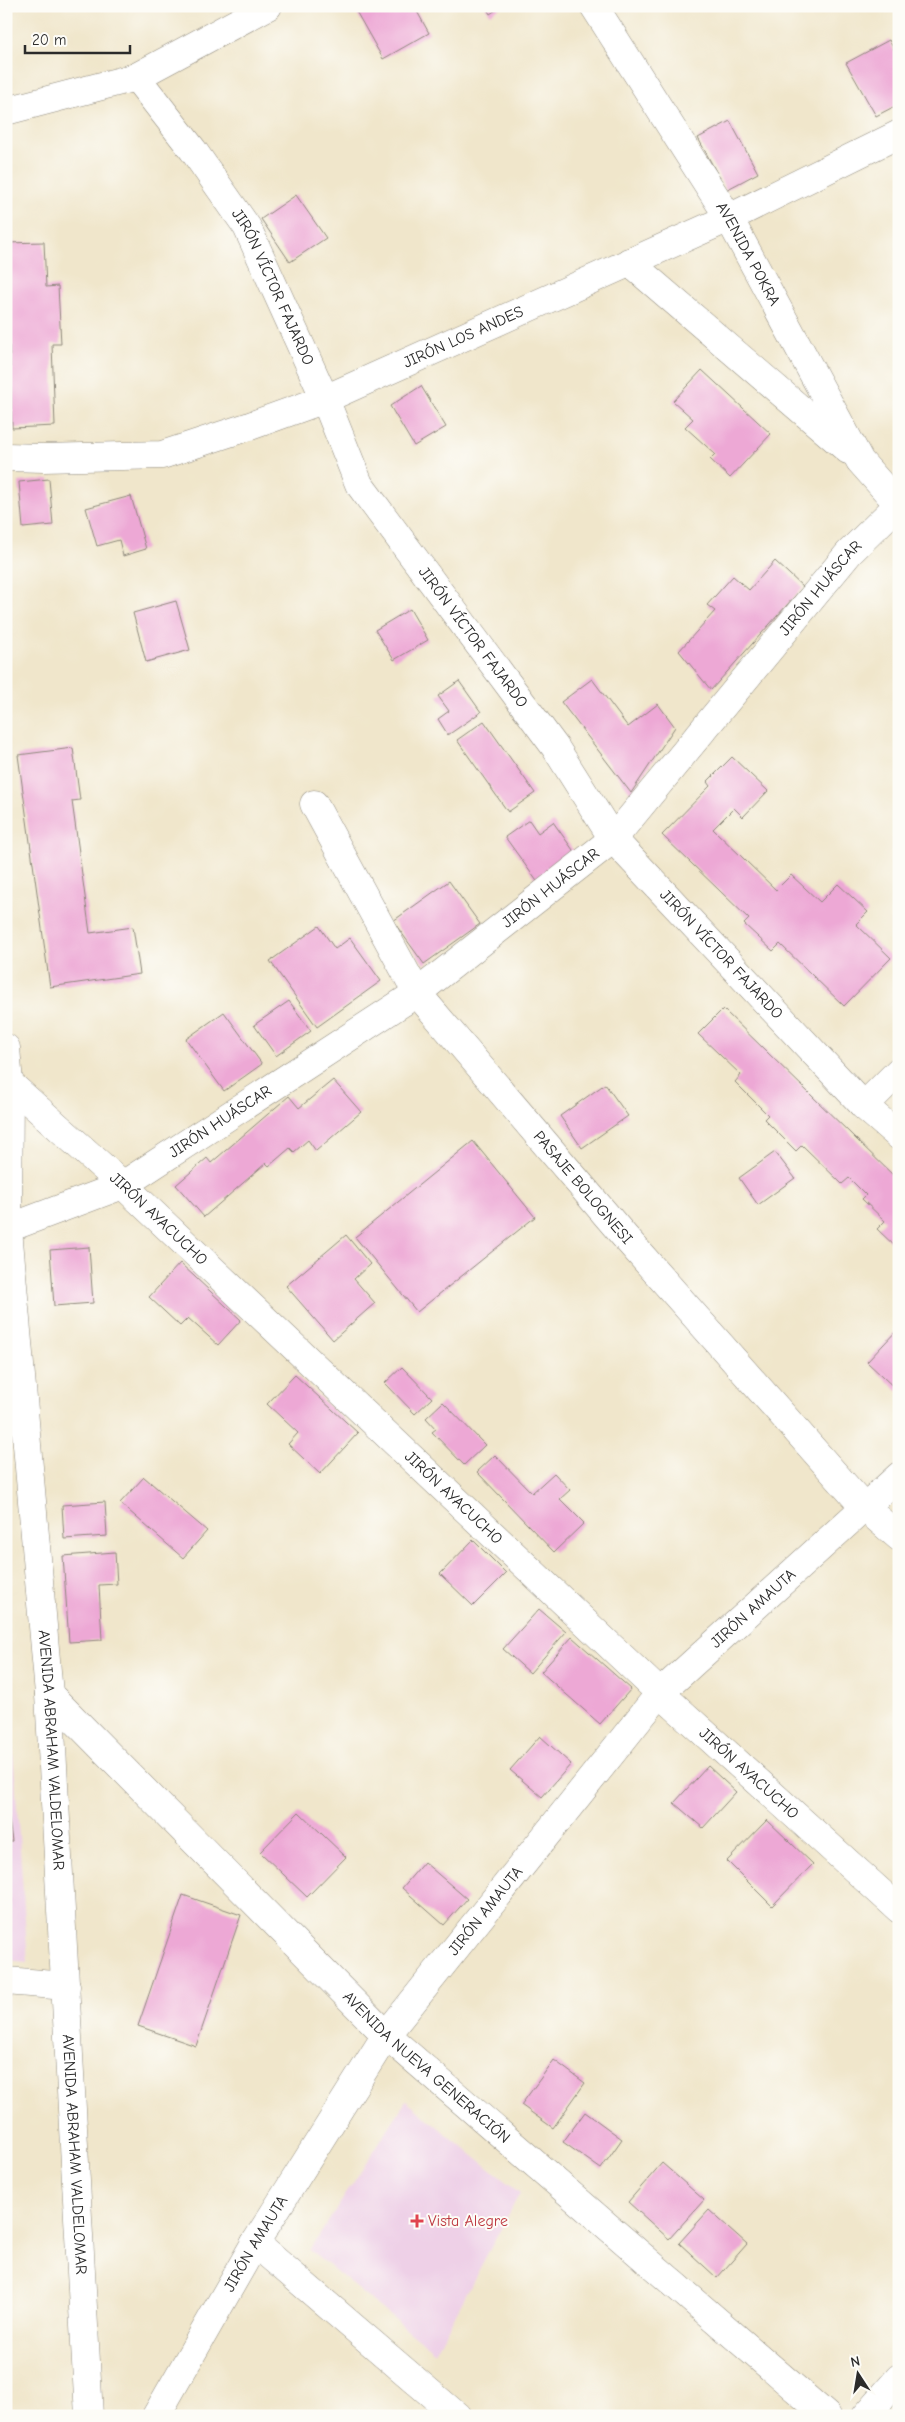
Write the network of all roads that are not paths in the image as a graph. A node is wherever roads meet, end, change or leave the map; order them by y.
1 (268, 6) edge
2 (594, 6) edge
3 (136, 77) junction
4 (6, 111) edge
5 (899, 134) edge
6 (729, 218) junction
7 (629, 262) junction
8 (325, 398) junction
9 (6, 457) edge
10 (860, 461) junction
11 (899, 504) edge
12 (314, 804) dead end
13 (613, 839) junction
14 (418, 993) junction
15 (6, 1048) edge
16 (899, 1071) edge
17 (9, 1083) junction
18 (864, 1106) junction
19 (899, 1136) edge
20 (123, 1185) junction
21 (7, 1229) edge
22 (899, 1476) edge
23 (864, 1507) junction
24 (899, 1537) edge
25 (49, 1694) junction
26 (660, 1694) junction
27 (899, 1909) edge
28 (6, 1982) edge
29 (66, 1986) junction
30 (386, 2035) junction
31 (254, 2243) junction
32 (899, 2378) edge
33 (89, 2416) edge
34 (156, 2416) edge
35 (457, 2416) edge
36 (827, 2416) edge
37 (866, 2416) edge

1 - 3 street
2 - 6 street, AVENIDA POKRA
3 - 4 street
3 - 8 street, JIRÓN VÍCTOR FAJARDO
5 - 6 street, JIRÓN LOS ANDES
6 - 7 street, JIRÓN LOS ANDES
6 - 10 street, AVENIDA POKRA
7 - 8 street, JIRÓN LOS ANDES
7 - 10 street
8 - 9 street, JIRÓN LOS ANDES
8 - 13 street, JIRÓN VÍCTOR FAJARDO
10 - 11 street, AVENIDA POKRA
11 - 13 street, JIRÓN HUÁSCAR
12 - 14 street, PASAJE BOLOGNESI
13 - 14 street, JIRÓN HUÁSCAR
13 - 18 street, JIRÓN VÍCTOR FAJARDO
14 - 20 street, JIRÓN HUÁSCAR
14 - 23 street, PASAJE BOLOGNESI
15 - 17 street, AVENIDA ABRAHAM VALDELOMAR
16 - 18 street
17 - 20 street, JIRÓN AYACUCHO
17 - 21 street, AVENIDA ABRAHAM VALDELOMAR
18 - 19 street, JIRÓN VÍCTOR FAJARDO
20 - 21 street, JIRÓN HUÁSCAR
20 - 26 street, JIRÓN AYACUCHO
21 - 25 street, AVENIDA ABRAHAM VALDELOMAR
22 - 23 street, JIRÓN AMAUTA
23 - 24 street, PASAJE BOLOGNESI
23 - 26 street, JIRÓN AMAUTA
25 - 29 street, AVENIDA ABRAHAM VALDELOMAR
25 - 30 street, AVENIDA NUEVA GENERACIÓN
26 - 27 street, JIRÓN AYACUCHO
26 - 30 street, JIRÓN AMAUTA
28 - 29 street
29 - 33 street, AVENIDA ABRAHAM VALDELOMAR
30 - 31 street, JIRÓN AMAUTA
30 - 36 street, AVENIDA NUEVA GENERACIÓN
31 - 34 street, JIRÓN AMAUTA
31 - 35 street
32 - 37 street

